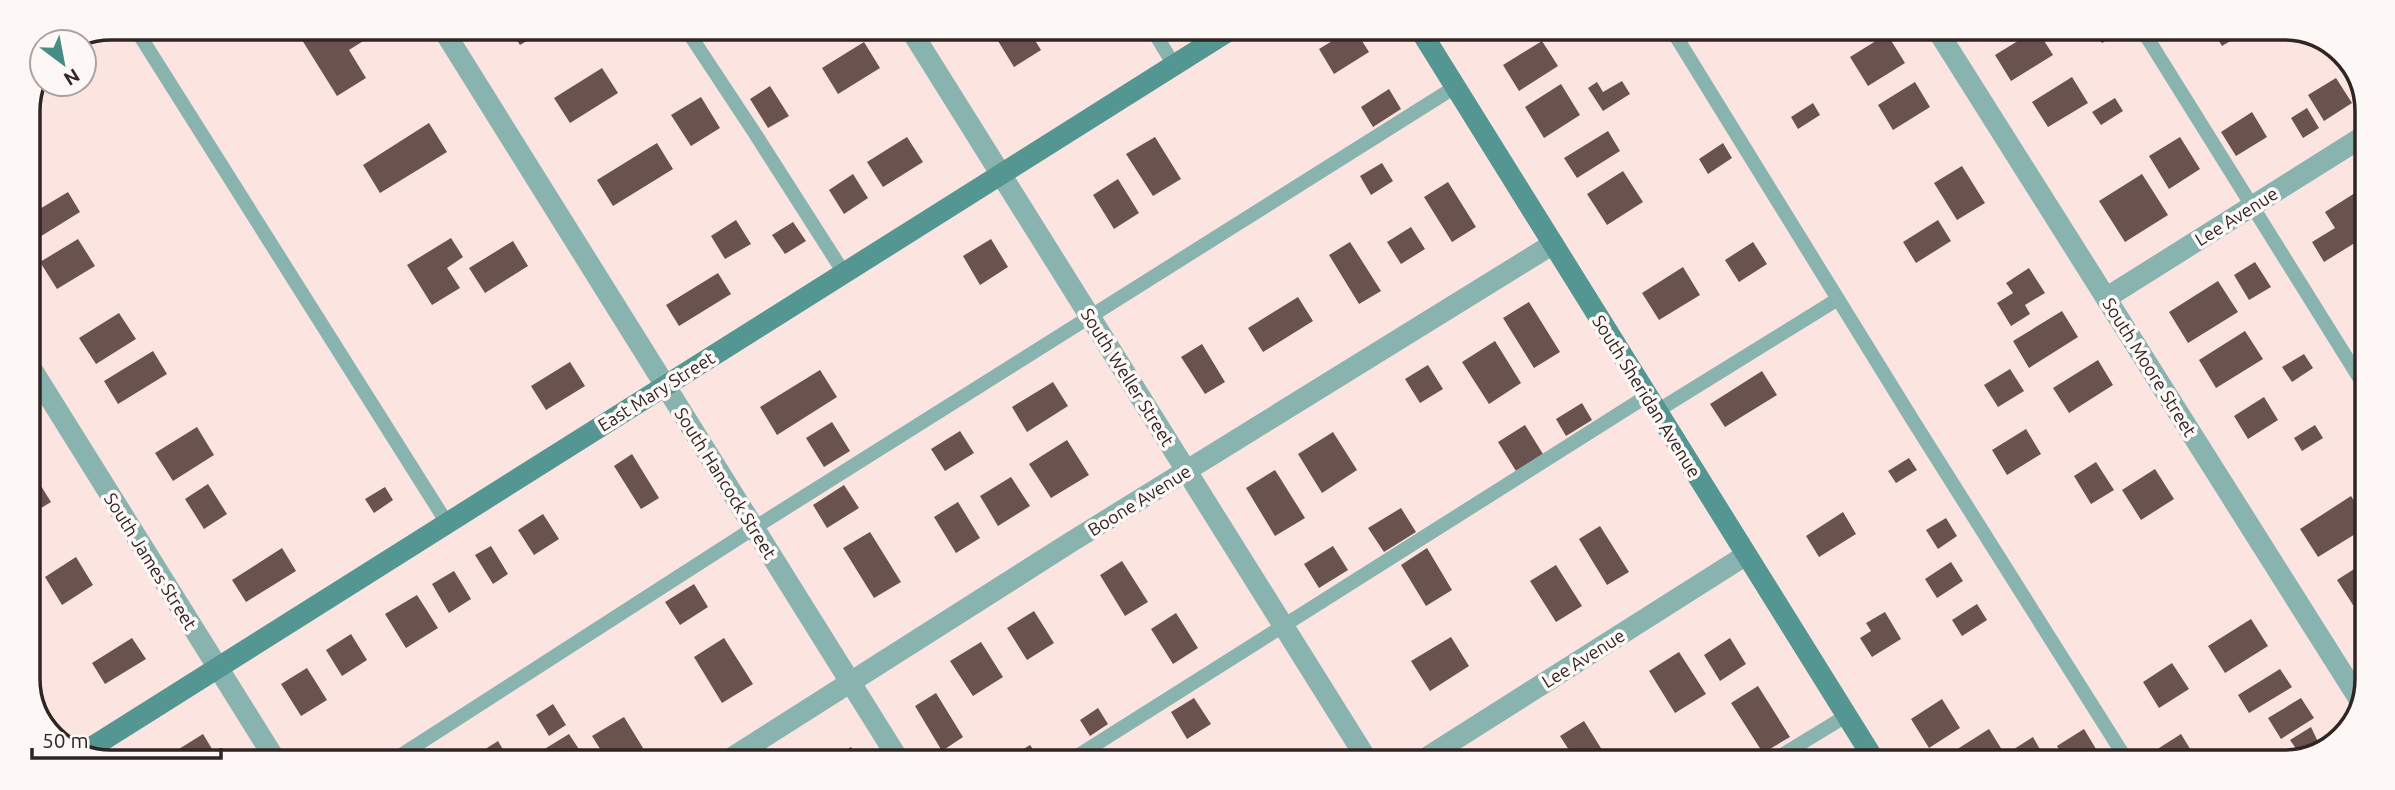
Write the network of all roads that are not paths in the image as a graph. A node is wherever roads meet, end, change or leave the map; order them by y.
1 (143, 40) edge
2 (449, 40) edge
3 (693, 40) edge
4 (917, 40) edge
5 (1159, 40) edge
6 (1214, 40) edge
7 (1426, 40) edge
8 (1678, 40) edge
9 (1943, 40) edge
10 (2149, 40) edge
11 (1174, 65) junction
12 (1455, 87) junction
13 (2355, 142) edge
14 (1001, 174) junction
15 (2252, 206) junction
16 (1553, 244) junction
17 (844, 273) junction
18 (2106, 298) junction
19 (1838, 299) junction
20 (1090, 316) junction
21 (2355, 371) edge
22 (40, 382) edge
23 (665, 386) junction
24 (1652, 403) junction
25 (1187, 471) junction
26 (446, 523) junction
27 (754, 528) junction
28 (1746, 555) junction
29 (1283, 625) junction
30 (218, 668) junction
31 (850, 682) junction
32 (2353, 690) edge
33 (1846, 716) junction
34 (92, 747) edge
35 (269, 750) edge
36 (410, 750) edge
37 (744, 750) edge
38 (893, 750) edge
39 (1087, 750) edge
40 (1361, 750) edge
41 (1438, 750) edge
42 (1790, 750) edge
43 (1867, 750) edge
44 (2120, 750) edge

1 - 26 lane
2 - 23 street, South Hancock Street
3 - 17 lane
4 - 14 street, South Weller Street
5 - 11 lane
6 - 11 main road, East Mary Street
7 - 12 main road, South Sheridan Avenue
8 - 19 lane
9 - 18 street, South Moore Street
10 - 15 lane
11 - 14 main road, East Mary Street
12 - 16 main road, South Sheridan Avenue
12 - 20 lane
13 - 15 street, Lee Avenue
14 - 17 main road, East Mary Street
14 - 20 street, South Weller Street
15 - 18 street, Lee Avenue
15 - 21 lane
16 - 24 main road, South Sheridan Avenue
16 - 25 street, Boone Avenue
17 - 23 main road, East Mary Street
18 - 32 street, South Moore Street
19 - 24 lane
19 - 44 lane
20 - 25 street, South Weller Street
20 - 27 lane
22 - 30 street, South James Street
23 - 26 main road, East Mary Street
23 - 27 street, South Hancock Street
24 - 28 main road, South Sheridan Avenue
24 - 29 lane
25 - 29 street, South Weller Street
25 - 31 street, Boone Avenue
26 - 30 main road, East Mary Street
27 - 31 street, South Hancock Street
27 - 36 lane
28 - 33 main road, South Sheridan Avenue
28 - 41 street, Lee Avenue
29 - 39 lane
29 - 40 street, South Weller Street
30 - 34 main road, East Mary Street
30 - 35 street, South James Street
31 - 37 street, Boone Avenue
31 - 38 street, South Hancock Street
33 - 42 lane
33 - 43 main road, South Sheridan Avenue

